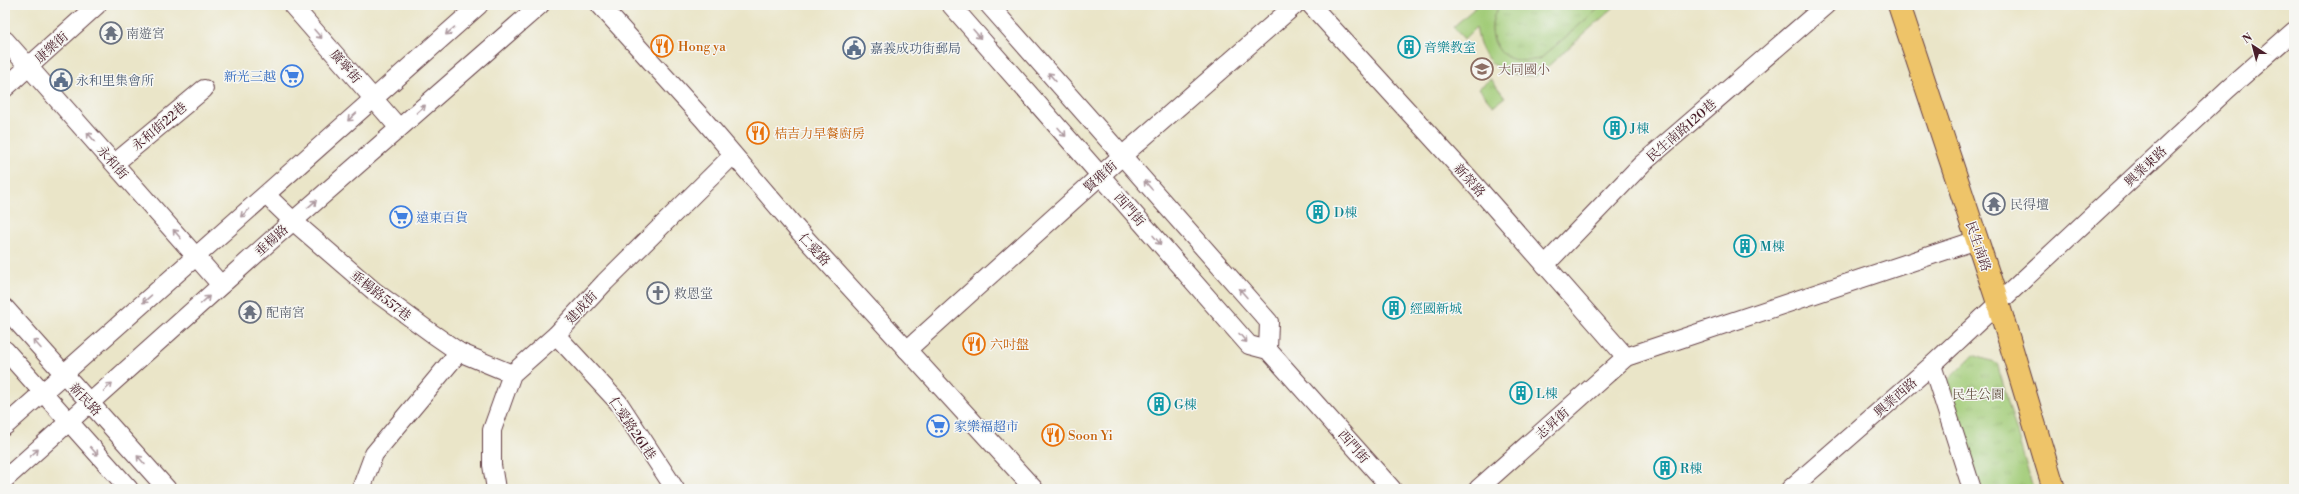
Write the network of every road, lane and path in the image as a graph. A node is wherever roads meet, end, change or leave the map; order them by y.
1 (97, 5) edge
2 (292, 5) edge
3 (479, 5) edge
4 (540, 5) edge
5 (600, 5) edge
6 (951, 5) edge
7 (989, 5) edge
8 (1295, 5) edge
9 (1311, 5) edge
10 (1826, 5) edge
11 (1899, 5) edge
12 (2294, 31) edge
13 (5, 40) edge
14 (29, 67) junction
15 (5, 88) edge
16 (204, 89) dead end
17 (373, 99) junction
18 (399, 128) junction
19 (734, 155) junction
20 (1122, 156) junction
21 (115, 163) junction
22 (1100, 175) junction
23 (266, 194) junction
24 (293, 221) junction
25 (1977, 240) junction
26 (196, 256) junction
27 (1545, 265) junction
28 (221, 285) junction
29 (1998, 303) junction
30 (5, 308) edge
31 (556, 335) junction
32 (5, 350) edge
33 (907, 350) junction
34 (1268, 350) junction
35 (459, 352) junction
36 (1626, 357) junction
37 (1932, 365) junction
38 (62, 374) junction
39 (512, 374) junction
40 (42, 393) junction
41 (90, 403) junction
42 (68, 422) junction
43 (5, 426) edge
44 (5, 479) edge
45 (129, 489) edge
46 (167, 489) edge
47 (361, 489) edge
48 (496, 489) edge
49 (675, 489) edge
50 (1034, 489) edge
51 (1392, 489) edge
52 (1478, 489) edge
53 (1790, 489) edge
54 (1972, 489) edge
55 (2054, 489) edge

1 - 14 street, 康樂街
2 -> 17 street, 廣寧街
3 -> 17 street
18 -> 4 street, 垂楊路
5 - 19 street, 仁愛路
6 -> 22 street, 西門街
20 -> 7 street
8 - 20 street, 賢雅街
9 - 27 street, 新榮路
10 - 27 street, 民生南路120巷
11 - 25 main road, 民生南路
12 - 29 street, 興業東路
13 - 14 street, 永和街
14 - 15 street, 康樂街
21 -> 14 street, 永和街
16 - 21 street, 永和街22巷
17 - 18 street, 廣寧街
17 -> 23 street
24 -> 18 street, 垂楊路
19 - 31 street, 建成街
19 - 33 street, 仁愛路
20 - 22 street, 賢雅街
34 -> 20 street
26 -> 21 street, 永和街
22 - 33 street, 賢雅街
22 -> 34 street, 西門街
23 - 24 street, 垂楊路557巷
23 -> 26 street
24 - 28 street, 垂楊路
24 - 35 street, 垂楊路557巷
25 - 29 main road, 民生南路
25 - 36 street
26 - 28 street, 永和街
26 -> 38 street
27 - 36 street, 新榮路
41 -> 28 street, 垂楊路
29 - 37 street, 興業西路
29 - 55 main road, 民生南路
38 -> 30 street, 新民路
31 - 39 street, 建成街
31 - 49 street, 仁愛路261巷
32 - 40 street
33 - 50 street, 仁愛路
34 - 51 street, 西門街
35 - 39 street, 垂楊路557巷
35 - 47 street
36 - 52 street, 志昇街
37 - 53 street, 興業西路
37 - 54 street
38 - 40 street
38 - 41 street, 新民路
39 - 48 street, 建成街
40 - 42 street
40 - 43 street
41 - 42 street, 垂楊路
46 -> 41 street, 新民路
44 -> 42 street, 垂楊路
42 -> 45 street

